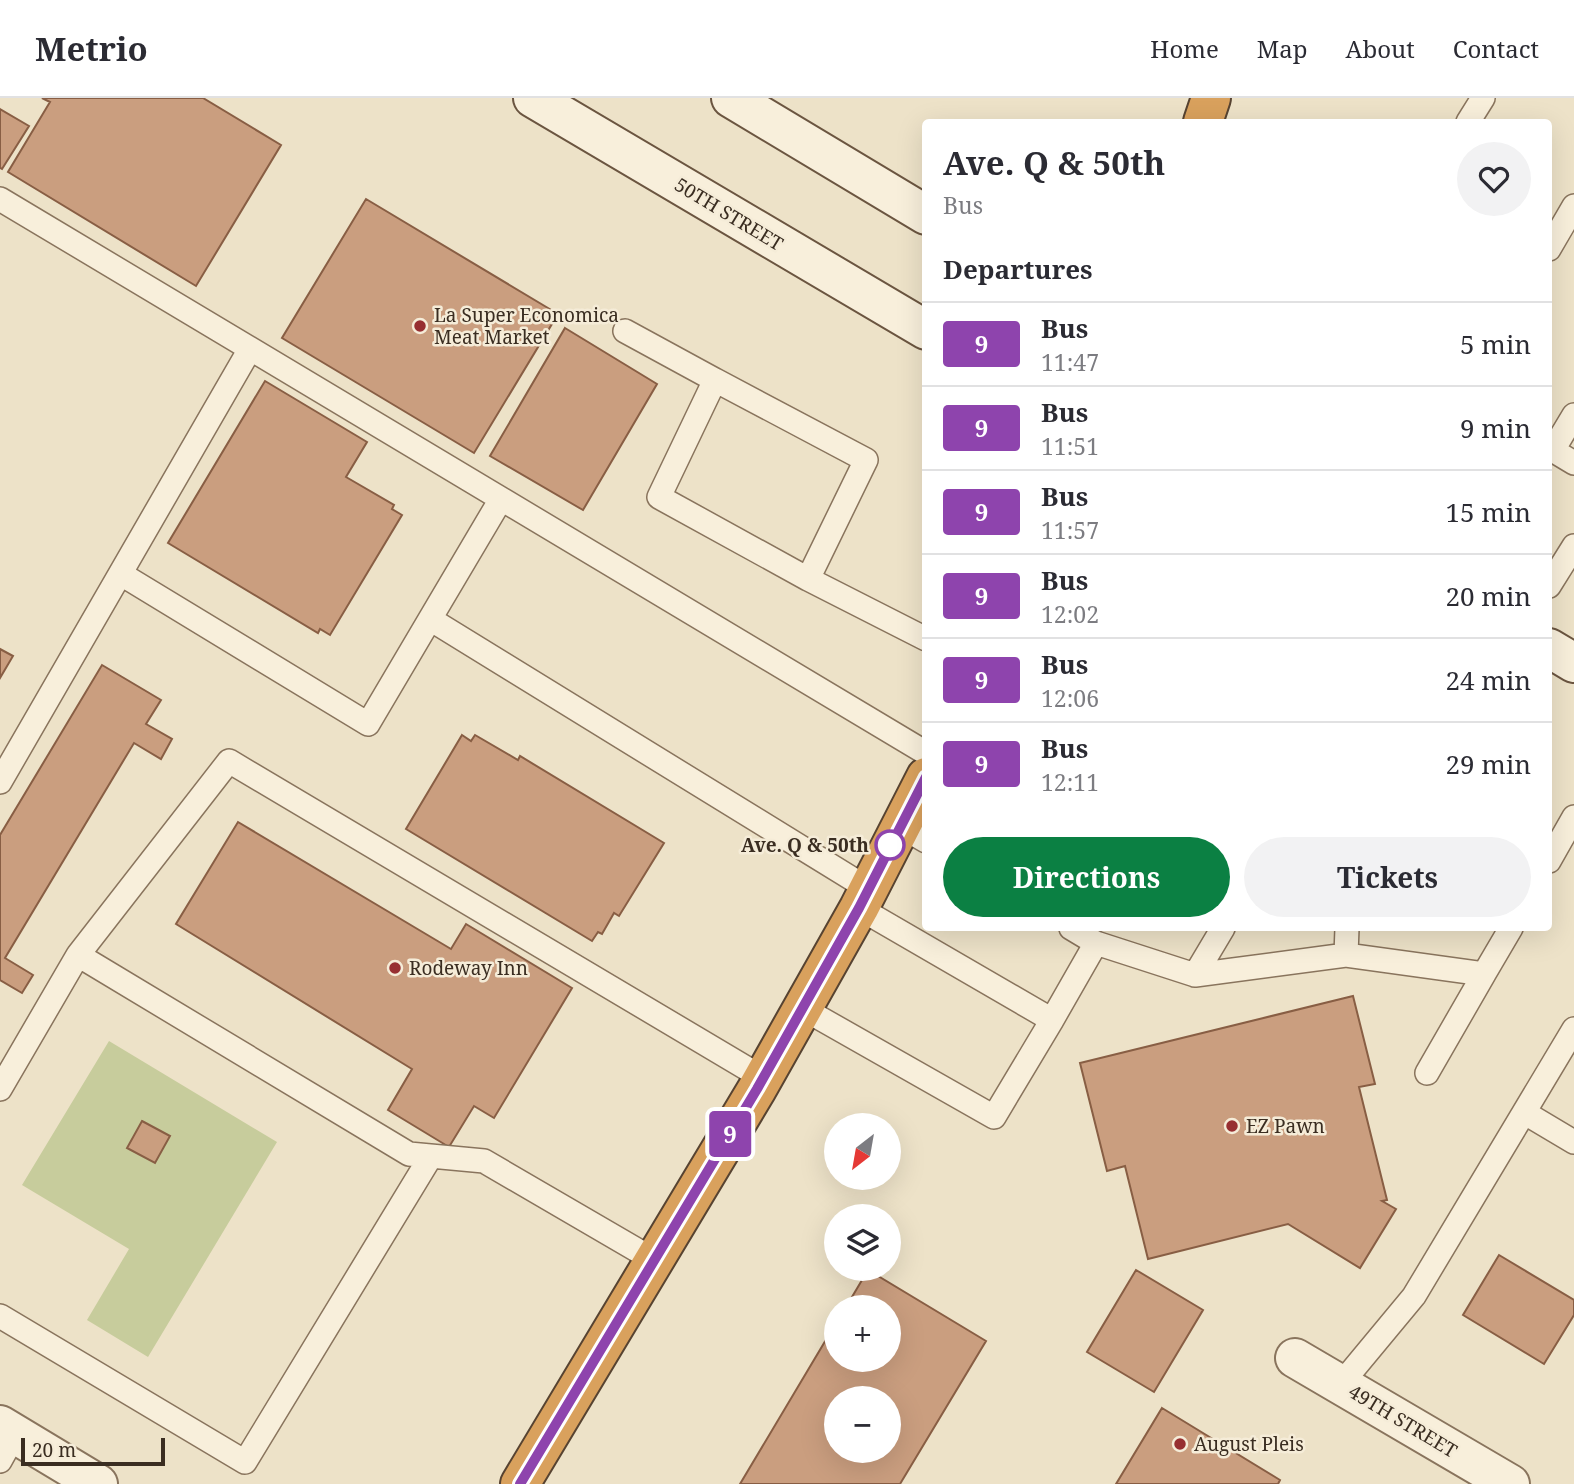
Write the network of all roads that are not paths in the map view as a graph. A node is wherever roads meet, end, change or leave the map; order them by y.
1 (533, 98) edge
2 (731, 98) edge
3 (1211, 98) edge
4 (1483, 98) edge
5 (1204, 119) edge
6 (1470, 119) edge
7 (0, 199) edge
8 (1574, 206) edge
9 (922, 213) edge
10 (1552, 244) edge
11 (922, 328) edge
12 (625, 331) dead end
13 (250, 349) junction
14 (715, 380) junction
15 (1574, 415) edge
16 (1552, 448) edge
17 (1552, 450) edge
18 (1574, 463) edge
19 (501, 499) junction
20 (1574, 546) edge
21 (121, 574) junction
22 (808, 579) junction
23 (1552, 581) edge
24 (430, 619) junction
25 (922, 637) edge
26 (1552, 650) edge
27 (1574, 663) edge
28 (922, 751) edge
29 (0, 782) edge
30 (922, 794) edge
31 (1574, 817) edge
32 (913, 833) edge
33 (1555, 836) edge
34 (863, 898) junction
35 (1076, 931) edge
36 (1221, 931) edge
37 (1347, 931) edge
38 (1509, 931) edge
39 (1096, 943) junction
40 (78, 955) junction
41 (1346, 956) junction
42 (1485, 974) junction
43 (1195, 975) junction
44 (802, 1008) junction
45 (1052, 1020) junction
46 (1574, 1028) edge
47 (1427, 1073) dead end
48 (763, 1077) junction
49 (0, 1089) edge
50 (1525, 1112) junction
51 (1574, 1142) edge
52 (431, 1156) junction
53 (654, 1260) junction
54 (0, 1316) edge
55 (1296, 1358) dead end
56 (1341, 1384) junction
57 (5, 1440) edge
58 (98, 1484) edge
59 (520, 1484) edge
60 (1510, 1484) edge

1 - 11 main road, 50TH STREET
2 - 9 main road
3 - 5 highway
4 - 6 lane
7 - 13 lane
8 - 10 lane
12 - 14 lane
13 - 19 lane
13 - 21 lane
14 - 22 lane
14 - 22 lane
15 - 16 lane
17 - 18 lane
19 - 24 lane
19 - 28 lane
20 - 23 lane
21 - 24 lane
21 - 29 lane
22 - 25 lane
24 - 34 lane
26 - 27 main road
30 - 32 highway
31 - 33 lane
32 - 34 highway
34 - 44 highway
34 - 45 lane
35 - 39 lane
36 - 43 lane
37 - 41 lane
38 - 42 lane
39 - 43 lane
39 - 45 lane
40 - 48 lane
40 - 49 lane
40 - 52 lane
41 - 42 lane
41 - 43 lane
42 - 47 lane
44 - 45 lane
44 - 48 highway
46 - 50 lane
48 - 53 highway
50 - 51 lane
50 - 56 lane
52 - 53 lane
52 - 54 lane
53 - 59 highway
55 - 56 main road, 49TH STREET
56 - 60 main road, 49TH STREET
57 - 58 main road

